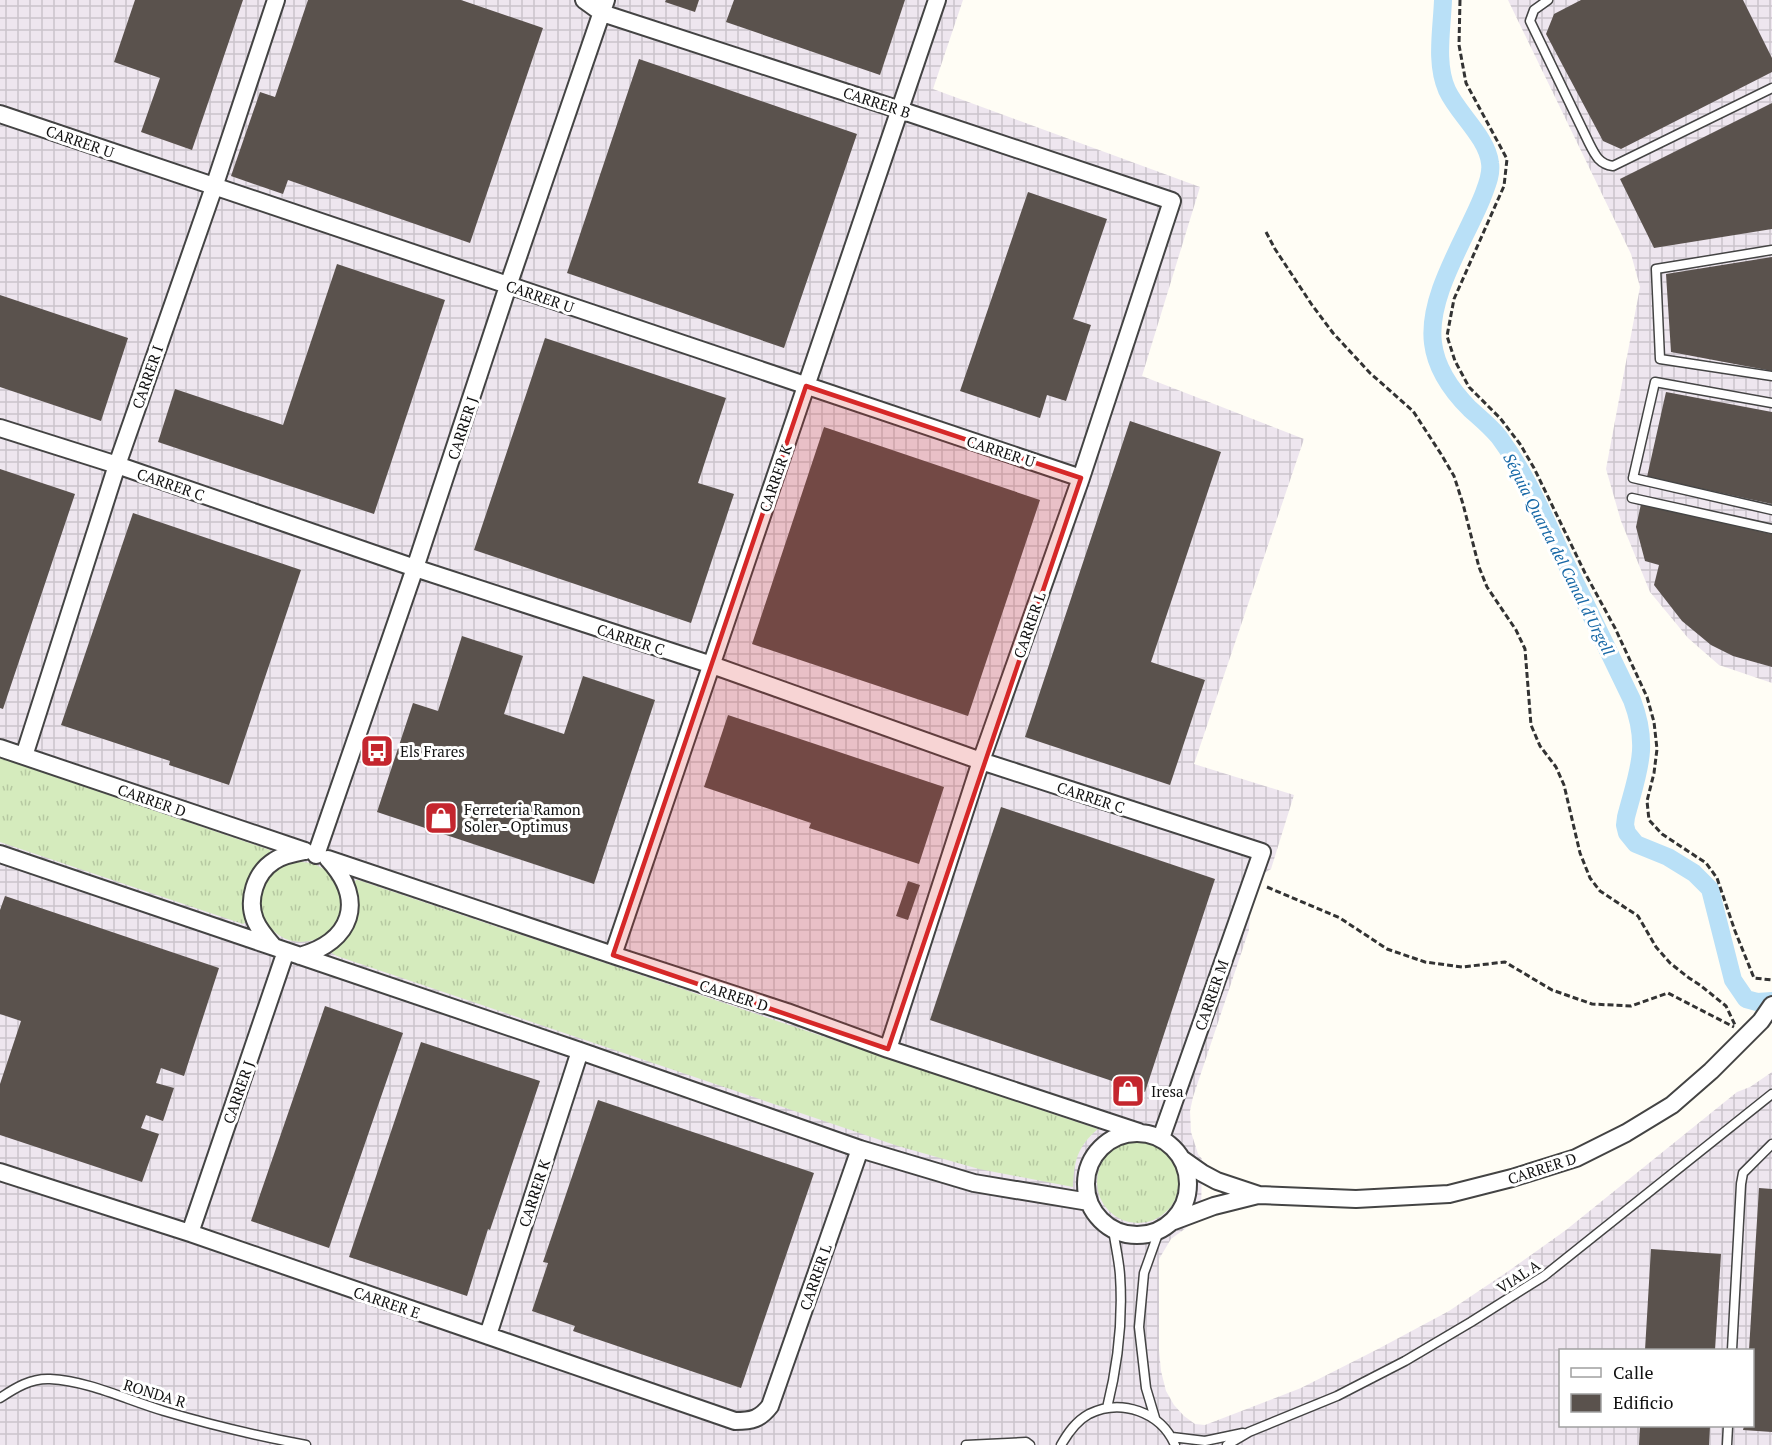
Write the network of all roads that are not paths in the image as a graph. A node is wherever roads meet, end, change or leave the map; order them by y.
1 (276, 0) edge
2 (584, 0) edge
3 (937, 0) edge
4 (1548, 0) edge
5 (604, 7) edge
6 (1772, 88) edge
7 (900, 110) junction
8 (0, 114) edge
9 (214, 187) junction
10 (1172, 201) joint
11 (1772, 250) edge
12 (508, 286) junction
13 (1772, 376) edge
14 (806, 386) junction
15 (1772, 403) edge
16 (0, 428) edge
17 (117, 465) junction
18 (1081, 478) junction
19 (1632, 498) dead end
20 (1772, 510) edge
21 (1772, 529) edge
22 (415, 568) junction
23 (711, 665) junction
24 (0, 748) edge
25 (24, 756) junction
26 (981, 761) junction
27 (1262, 852) joint
28 (0, 855) edge
29 (316, 855) junction
30 (287, 952) junction
31 (613, 955) junction
32 (1769, 1009) edge
33 (888, 1049) junction
34 (580, 1051) junction
35 (1772, 1094) edge
36 (1139, 1132) junction
37 (1161, 1138) junction
38 (1772, 1144) edge
39 (860, 1149) junction
40 (1182, 1159) junction
41 (0, 1172) edge
42 (1259, 1195) junction
43 (1089, 1202) junction
44 (1166, 1226) junction
45 (1113, 1229) junction
46 (190, 1233) junction
47 (488, 1335) junction
48 (1732, 1349) edge
49 (0, 1398) edge
50 (770, 1406) joint
51 (1107, 1408) junction
52 (1155, 1418) junction
53 (1728, 1427) edge
54 (1249, 1432) junction
55 (1174, 1441) edge
56 (306, 1445) edge
57 (968, 1445) edge
58 (1030, 1445) edge
59 (1061, 1445) edge
60 (1227, 1445) edge
61 (1727, 1445) edge

1 - 9 street, CARRER I
2 - 5 street, CARRER B
3 - 7 street, CARRER K
4 - 6 lane
5 - 7 street, CARRER B
5 - 12 street, CARRER J
7 - 10 street, CARRER B
7 - 14 street, CARRER K
8 - 9 street, CARRER U
9 - 12 street, CARRER U
9 - 17 street, CARRER I
10 - 18 street, CARRER L
11 - 13 lane
12 - 14 street, CARRER U
12 - 22 street, CARRER J
14 - 18 street, CARRER U
14 - 23 street, CARRER K
15 - 20 lane
16 - 17 street, CARRER C
17 - 22 street, CARRER C
17 - 25 street, CARRER I
18 - 26 street, CARRER L
19 - 21 lane
22 - 23 street, CARRER C
22 - 29 street, CARRER J
23 - 26 street, CARRER C
23 - 31 street, CARRER K
24 - 25 street, CARRER D
25 - 29 street, CARRER D
26 - 27 street, CARRER C
26 - 33 street, CARRER L
27 - 37 street, CARRER M
28 - 30 street
29 - 30 street
29 - 30 street
29 - 31 street, CARRER D
30 - 34 street
30 - 46 street, CARRER J
31 - 33 street, CARRER D
32 - 42 street, CARRER D
33 - 36 street, CARRER D
34 - 39 street
34 - 47 street, CARRER K
35 - 54 lane, VIAL A
36 - 37 street
36 - 43 street
37 - 40 street
38 - 48 lane
39 - 43 street
39 - 50 street, CARRER L
40 - 42 street, CARRER D
40 - 44 street
41 - 46 street, CARRER E
42 - 44 street, CARRER D
43 - 45 street
44 - 45 street
44 - 52 lane
45 - 51 lane
46 - 47 street, CARRER E
47 - 50 street, CARRER E
49 - 56 lane, RONDA R
51 - 52 lane
51 - 59 lane
52 - 55 lane
53 - 61 lane
54 - 55 lane, VIAL A
54 - 60 lane, VIAL A
57 - 58 lane

